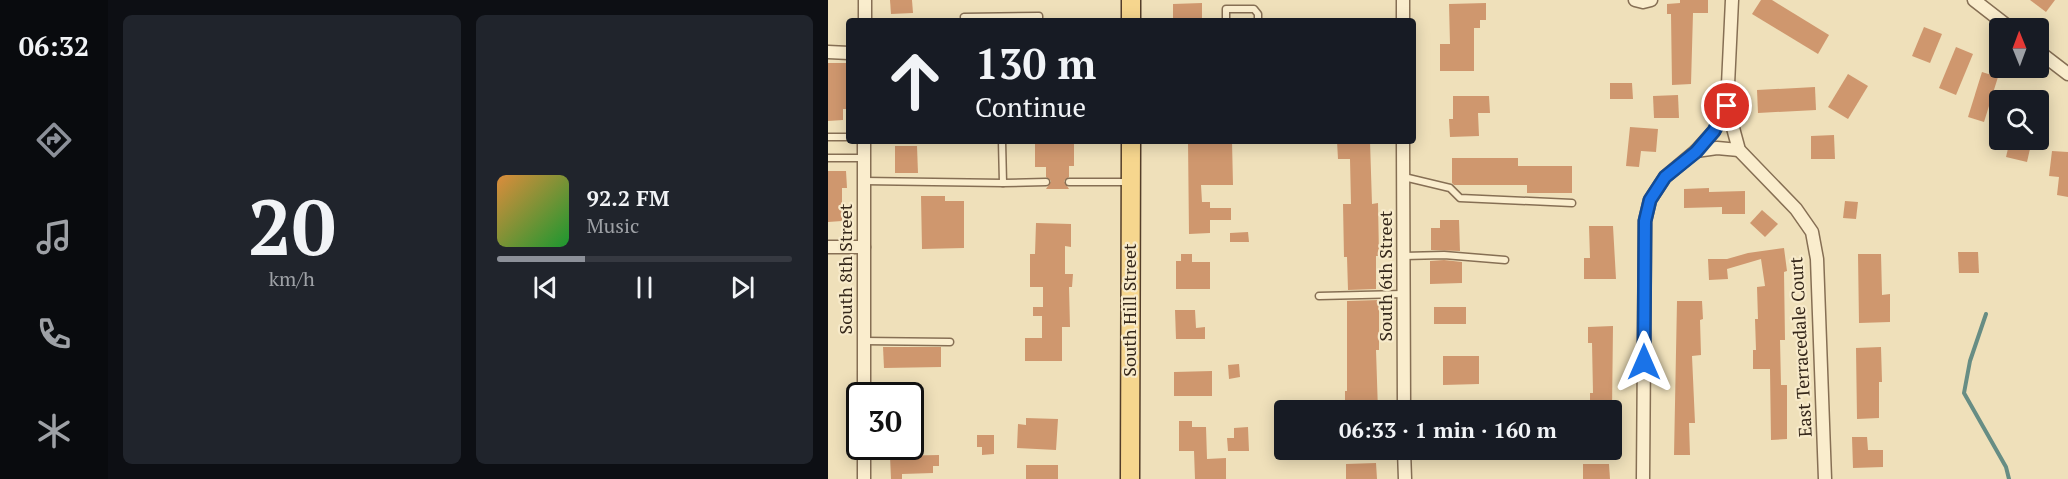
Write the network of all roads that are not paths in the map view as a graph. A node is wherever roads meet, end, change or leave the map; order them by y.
1 (865, 0) edge
2 (1131, 0) edge
3 (1403, 0) edge
4 (1635, 0) edge
5 (1651, 0) edge
6 (1732, 0) edge
7 (1974, 0) edge
8 (865, 18) edge
9 (1013, 18) edge
10 (1039, 18) edge
11 (1131, 18) edge
12 (1226, 18) edge
13 (1258, 18) edge
14 (1403, 18) edge
15 (1997, 18) edge
16 (828, 52) edge
17 (846, 53) edge
18 (2049, 59) edge
19 (2068, 74) edge
20 (1727, 106) junction
21 (846, 136) edge
22 (828, 137) edge
23 (864, 144) edge
24 (1002, 144) edge
25 (1131, 144) edge
26 (1403, 144) edge
27 (1739, 150) junction
28 (1696, 152) junction
29 (828, 158) edge
30 (864, 158) junction
31 (1403, 177) junction
32 (864, 181) junction
33 (1046, 182) dead end
34 (1069, 182) dead end
35 (1131, 182) junction
36 (1003, 183) junction
37 (1572, 203) dead end
38 (828, 247) edge
39 (864, 247) junction
40 (1404, 256) junction
41 (1505, 260) dead end
42 (1404, 294) junction
43 (1319, 296) dead end
44 (864, 340) junction
45 (950, 342) dead end
46 (864, 382) edge
47 (1404, 400) edge
48 (864, 460) edge
49 (1404, 460) edge
50 (864, 479) edge
51 (1130, 479) edge
52 (1405, 479) edge
53 (1643, 479) edge
54 (1825, 479) edge

1 - 8 street
2 - 11 main road
3 - 14 street
4 - 5 street
6 - 20 street
7 - 15 street
9 - 10 lane
12 - 13 lane
16 - 17 street
18 - 19 street
20 - 27 street
20 - 28 street
21 - 22 lane
23 - 30 street, South 8th Street
24 - 36 lane
25 - 35 main road, South Hill Street
26 - 31 street, South 6th Street
27 - 28 street
27 - 54 street, East Terracedale Court
28 - 53 street
29 - 30 lane
30 - 32 street, South 8th Street
31 - 37 lane
31 - 40 street, South 6th Street
32 - 36 lane
32 - 39 street, South 8th Street
33 - 36 lane
34 - 35 lane
35 - 51 main road, South Hill Street
38 - 39 street
39 - 44 street, South 8th Street
40 - 41 lane
40 - 42 street, South 6th Street
42 - 43 lane
42 - 47 street, South 6th Street
44 - 45 lane
44 - 46 street, South 8th Street
48 - 50 street
49 - 52 street

